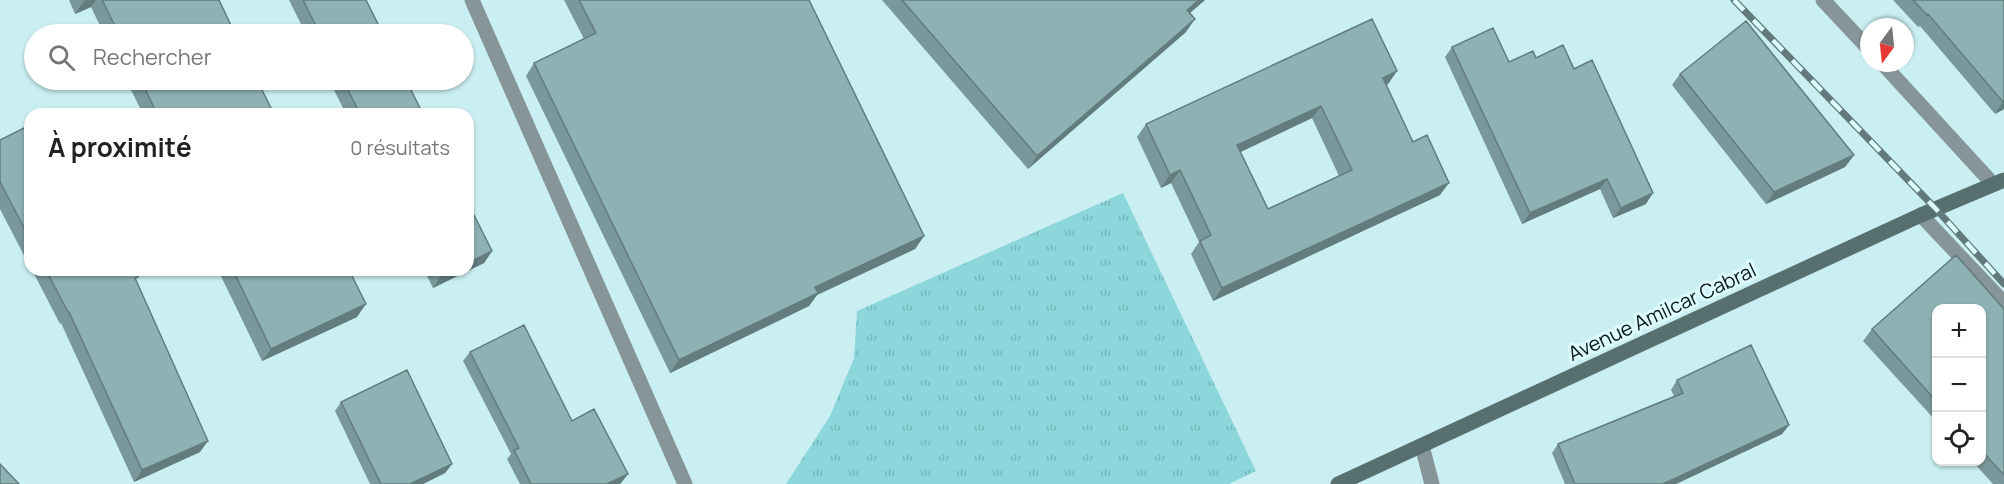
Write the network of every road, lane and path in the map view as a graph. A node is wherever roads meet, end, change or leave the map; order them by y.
1 (472, 0) edge
2 (1823, 0) edge
3 (1860, 40) edge
4 (1890, 72) edge
5 (1999, 182) edge
6 (1921, 215) junction
7 (2004, 303) edge
8 (1422, 446) junction
9 (685, 484) edge
10 (1338, 484) edge
11 (1432, 484) edge

1 - 9 street
2 - 3 street
4 - 5 street
5 - 6 main road, Avenue Amilcar Cabral
6 - 7 street
6 - 8 main road, Avenue Amilcar Cabral
8 - 10 main road, Avenue Amilcar Cabral
8 - 11 street

